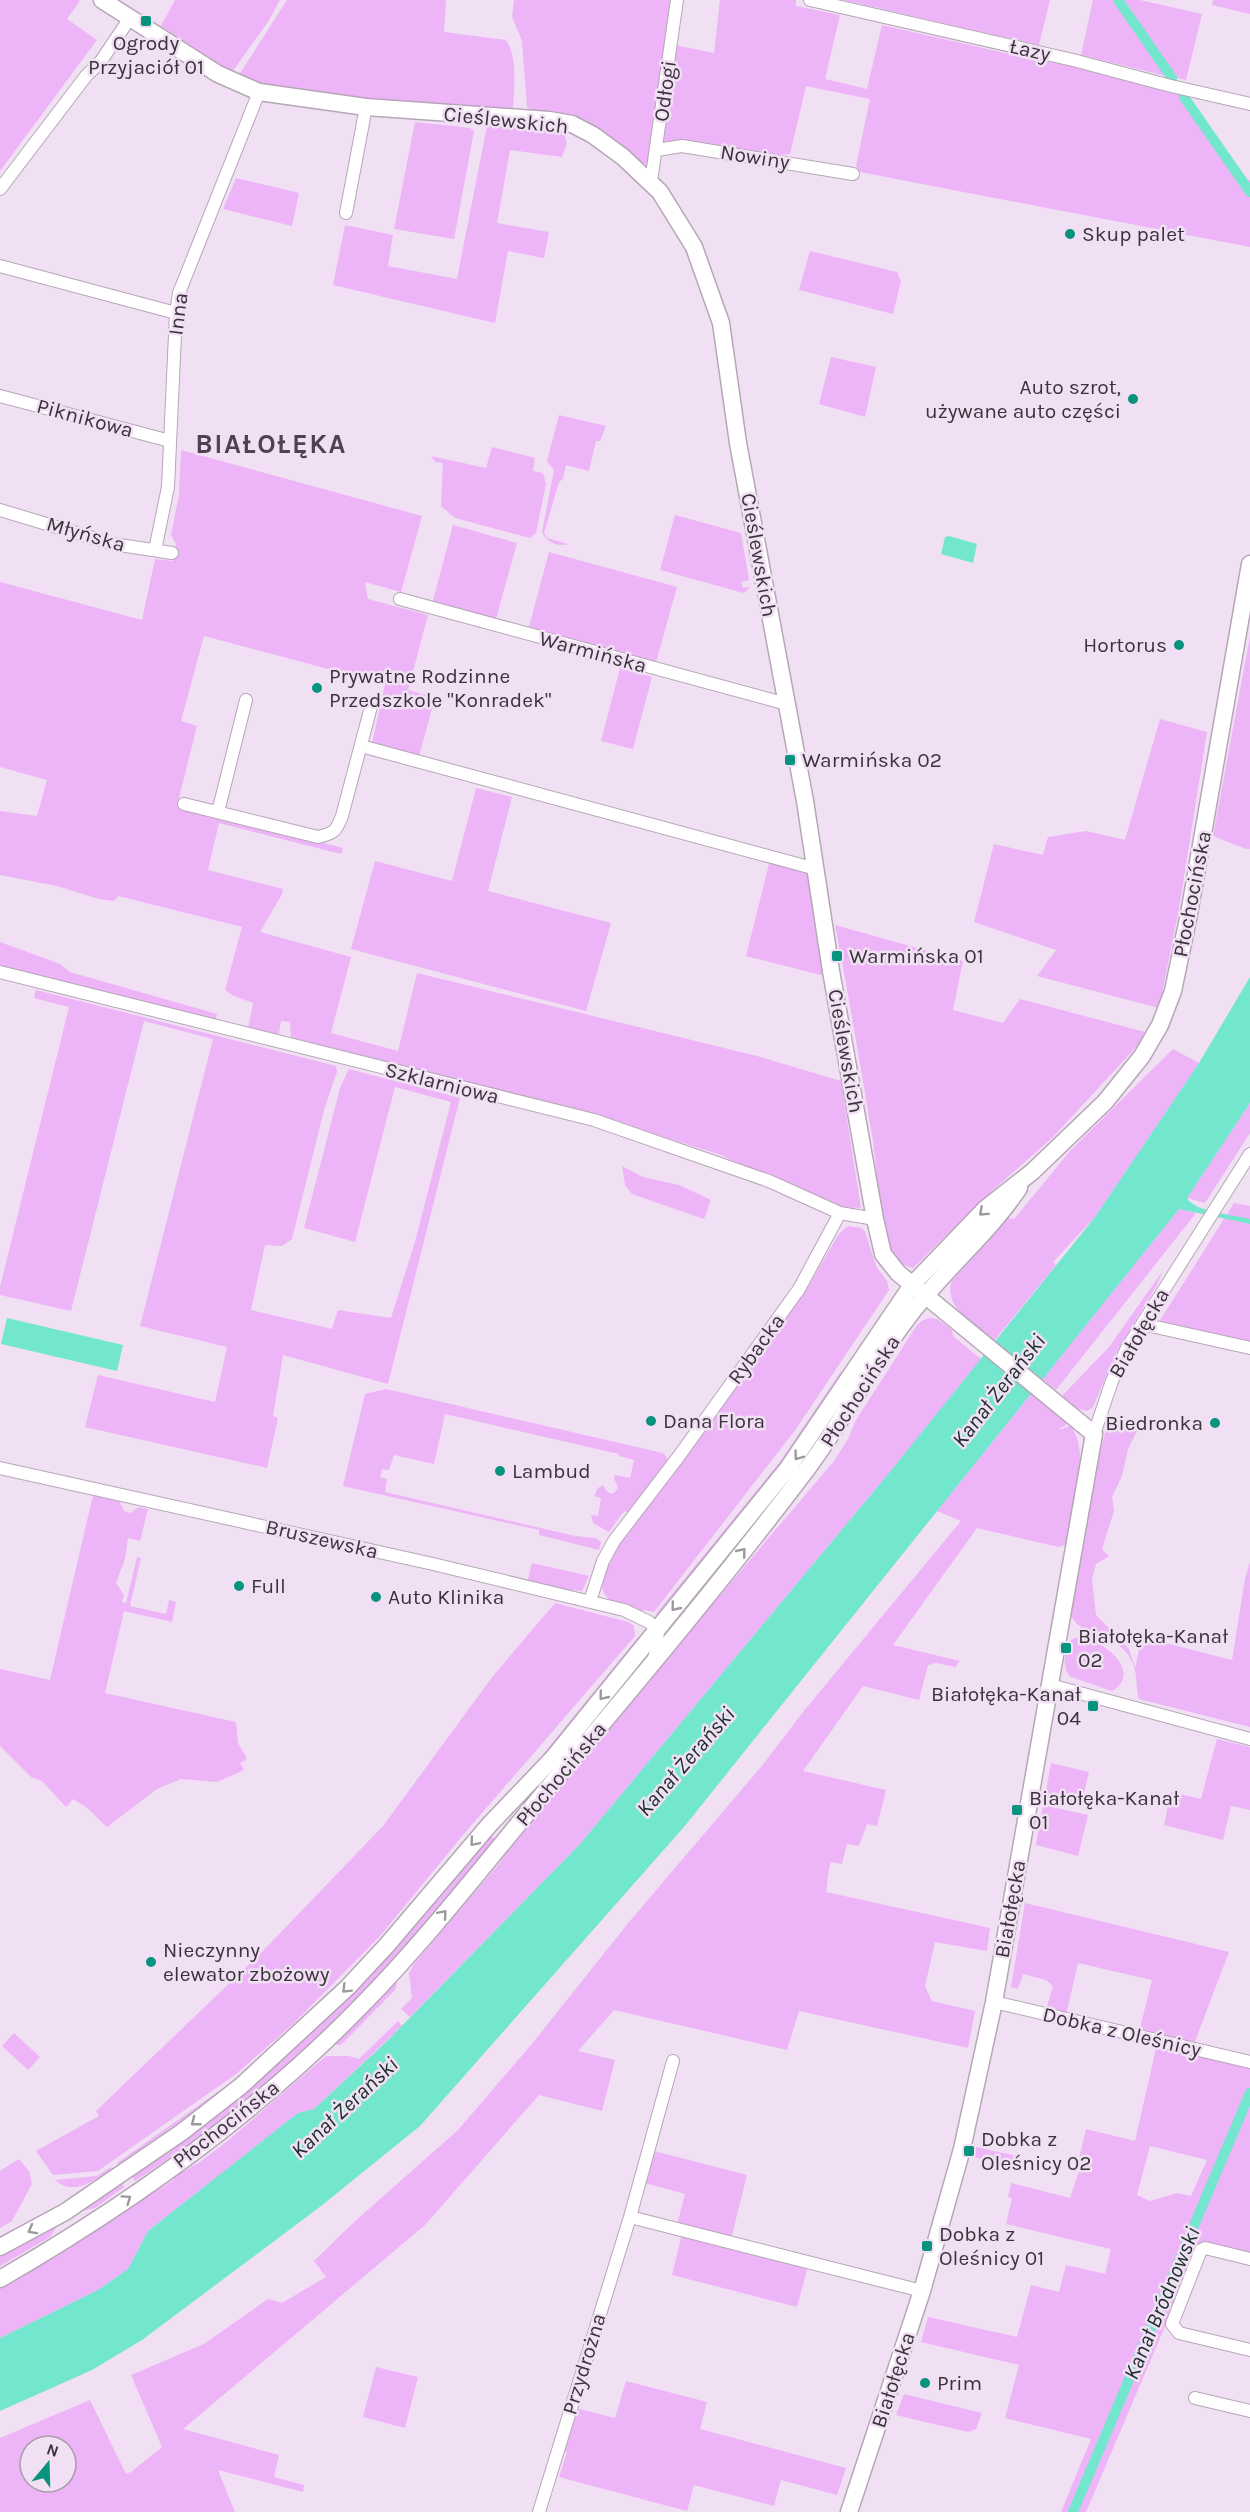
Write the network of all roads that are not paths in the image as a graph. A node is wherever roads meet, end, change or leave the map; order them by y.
1 (102, 0) edge
2 (677, 0) edge
3 (810, 0) edge
4 (130, 18) junction
5 (259, 92) junction
6 (1250, 104) edge
7 (366, 107) junction
8 (657, 150) junction
9 (853, 174) dead end
10 (651, 182) junction
11 (0, 189) edge
12 (346, 213) dead end
13 (0, 266) edge
14 (176, 313) junction
15 (0, 396) edge
16 (170, 441) junction
17 (0, 510) edge
18 (155, 550) junction
19 (172, 553) dead end
20 (1250, 564) edge
21 (400, 599) dead end
22 (246, 700) dead end
23 (372, 704) dead end
24 (787, 704) junction
25 (361, 746) junction
26 (184, 804) dead end
27 (218, 812) junction
28 (816, 869) junction
29 (0, 972) edge
30 (1250, 1154) edge
31 (1028, 1175) junction
32 (840, 1214) junction
33 (875, 1219) junction
34 (912, 1285) junction
35 (926, 1296) junction
36 (1142, 1324) junction
37 (1250, 1348) edge
38 (1094, 1434) junction
39 (0, 1468) edge
40 (590, 1602) junction
41 (640, 1619) junction
42 (657, 1629) junction
43 (646, 1656) junction
44 (1050, 1685) junction
45 (1250, 1739) edge
46 (490, 1824) junction
47 (506, 1838) junction
48 (994, 2002) junction
49 (673, 2061) dead end
50 (1250, 2062) edge
51 (630, 2217) junction
52 (0, 2247) edge
53 (1250, 2259) edge
54 (0, 2279) edge
55 (922, 2291) junction
56 (1250, 2350) edge
57 (1195, 2398) dead end
58 (1250, 2411) edge
59 (539, 2512) edge
60 (849, 2512) edge

1 - 4 main road, Cieślewskich
2 - 8 street, Odłogi
3 - 6 street, Łazy
4 - 5 main road, Cieślewskich
4 - 11 street
5 - 7 main road, Cieślewskich
5 - 14 street, Inna
7 - 10 main road, Cieślewskich
7 - 12 street
8 - 9 street, Nowiny
8 - 10 street, Odłogi
10 - 24 main road, Cieślewskich
13 - 14 street
14 - 16 street, Inna
15 - 16 street, Piknikowa
16 - 18 street, Inna
17 - 18 street, Młyńska
18 - 19 street, Młyńska
20 - 31 main road, Płochocińska
21 - 24 street, Warmińska
22 - 27 street
23 - 25 street
24 - 28 main road, Cieślewskich
25 - 27 street
25 - 28 street
26 - 27 street
28 - 33 main road, Cieślewskich
29 - 32 street, Szklarniowa
30 - 36 street, Białołęcka
31 -> 34 main road, Płochocińska
31 - 35 main road, Płochocińska
32 - 33 street, Szklarniowa
32 - 40 street, Rybacka
33 - 34 main road, Cieślewskich
34 - 35 main road, Cieślewskich
34 -> 42 main road, Płochocińska
35 - 38 main road, Cieślewskich
43 -> 35 main road, Płochocińska
36 - 37 street
36 - 38 street, Białołęcka
38 - 44 main road, Białołęcka
39 - 40 street, Bruszewska
40 - 41 street, Bruszewska
41 - 42 street, Bruszewska
41 - 43 street
42 - 43 main road, Płochocińska
43 -> 46 main road, Płochocińska
43 - 47 main road, Płochocińska
44 - 45 street
44 - 48 main road, Białołęcka
46 - 47 street
46 -> 52 main road, Płochocińska
54 -> 47 main road, Płochocińska
48 - 50 street, Dobka z Oleśnicy
48 - 55 main road, Białołęcka
49 - 51 street, Przydrożna
51 - 55 street
51 - 59 street, Przydrożna
53 - 56 street
55 - 60 main road, Białołęcka
57 - 58 street

